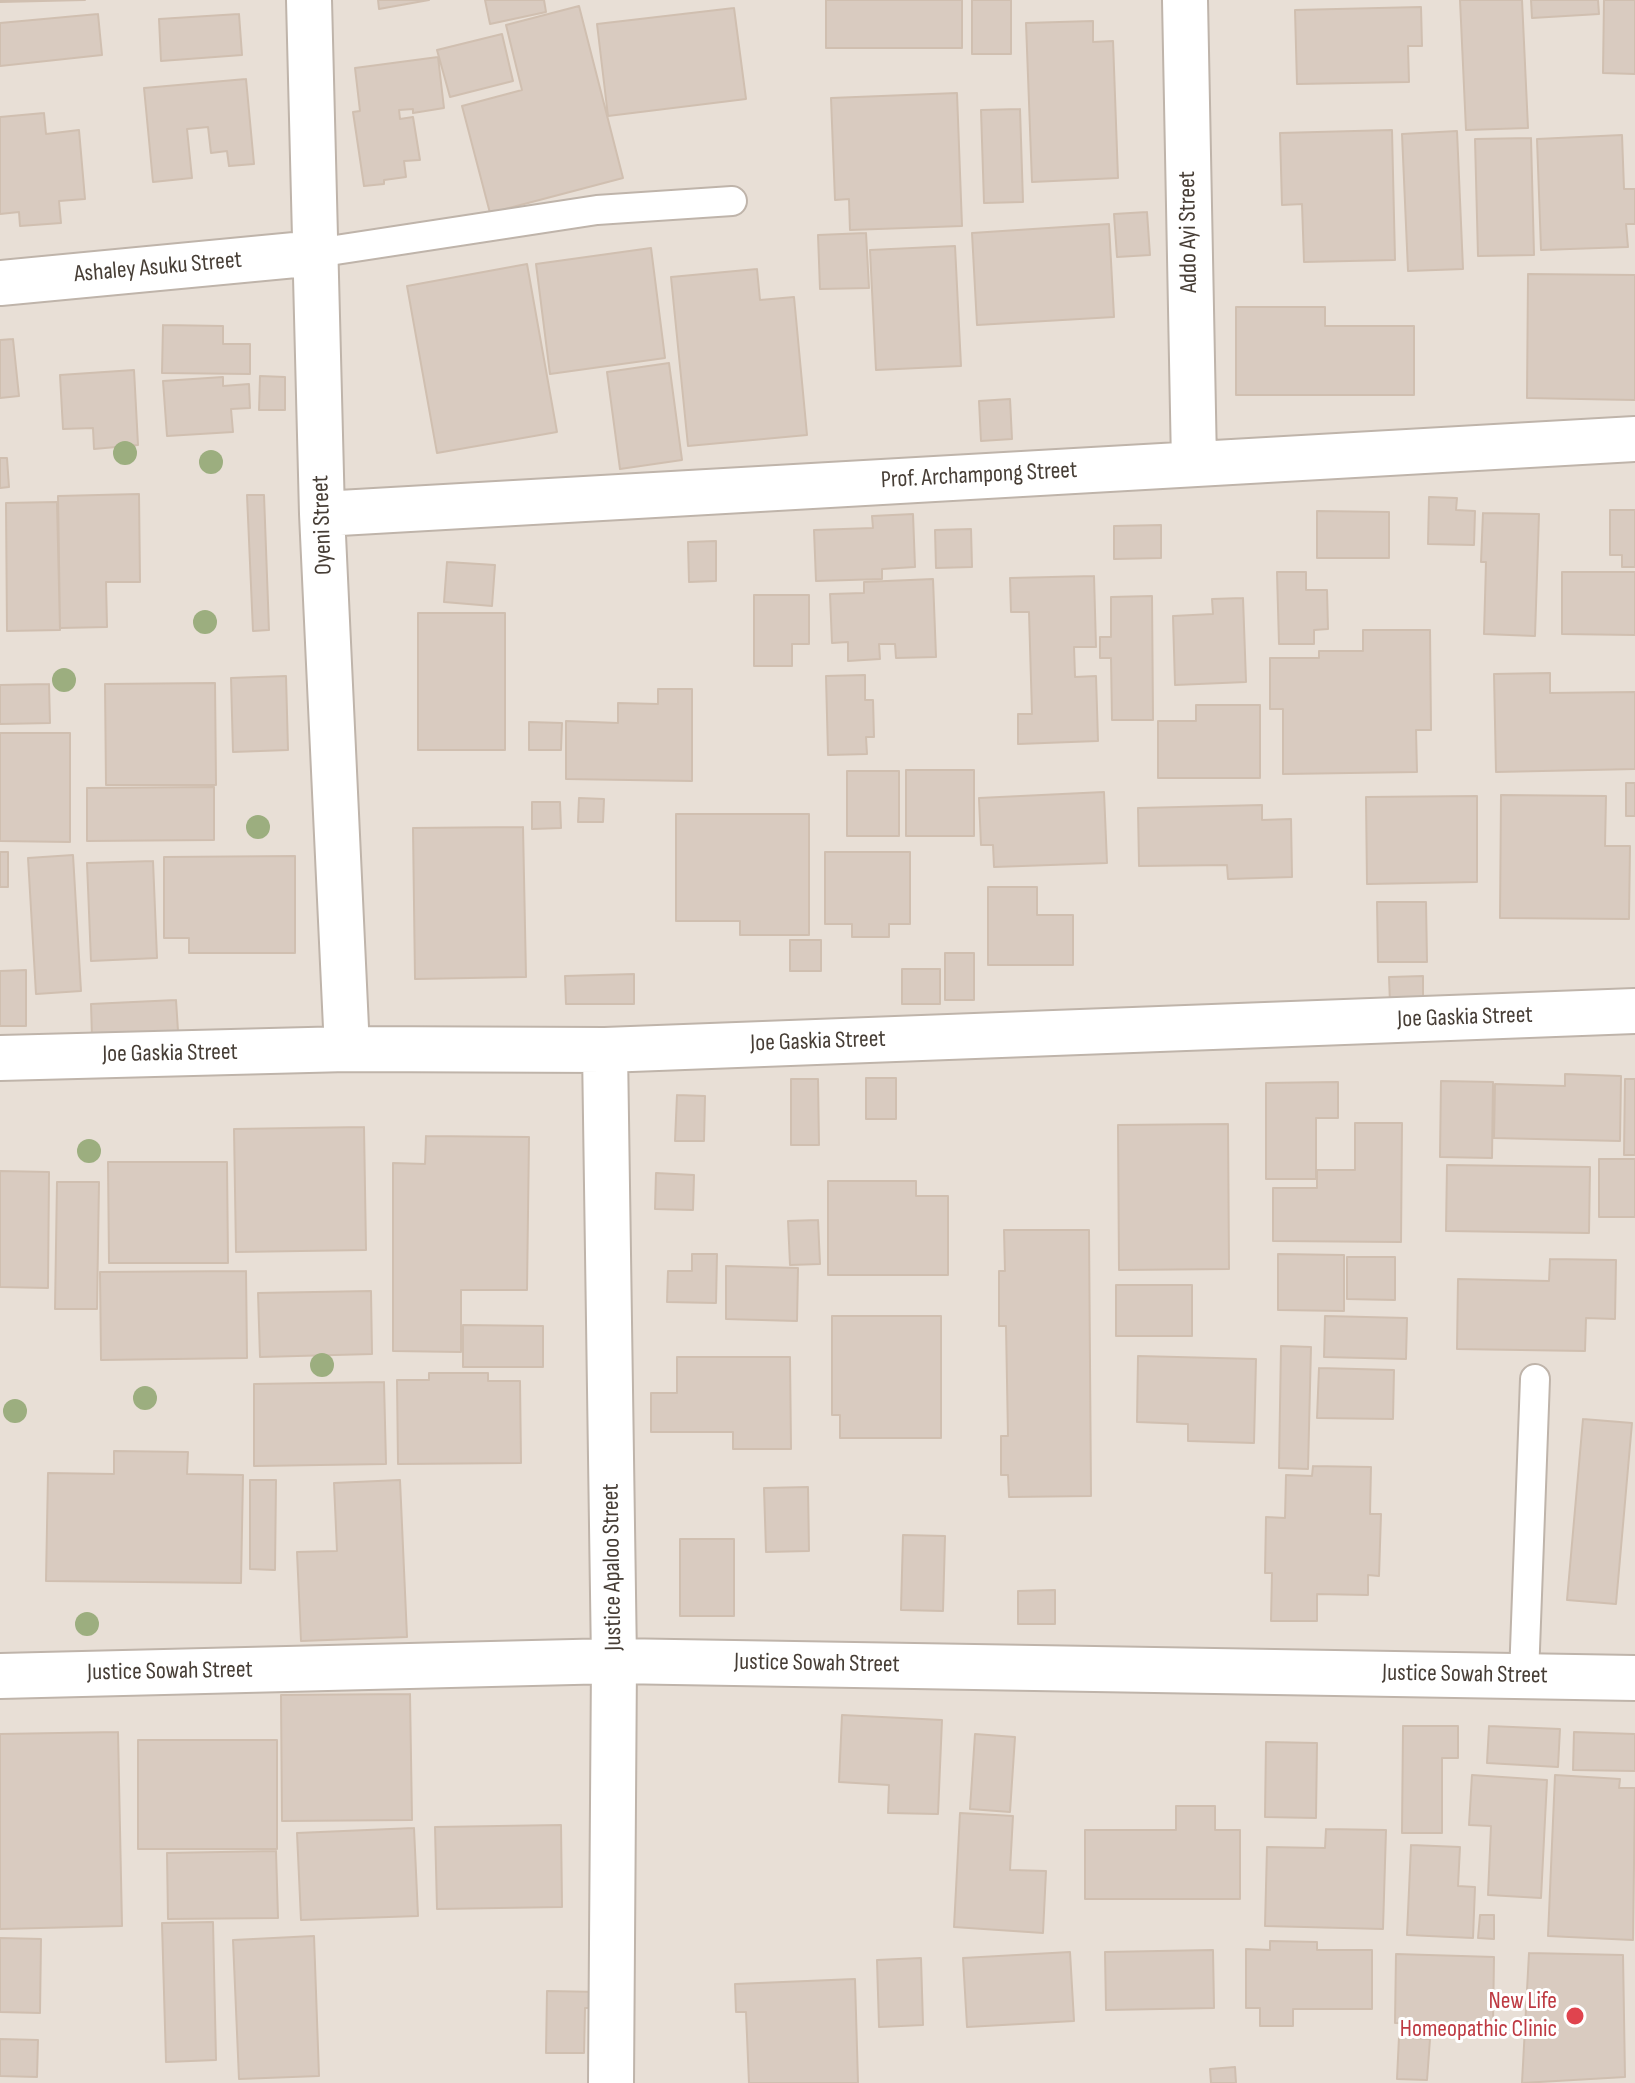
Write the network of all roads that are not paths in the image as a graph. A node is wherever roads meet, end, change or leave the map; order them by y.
1 (309, 0) edge
2 (1185, 0) edge
3 (732, 201) dead end
4 (316, 253) junction
5 (0, 283) edge
6 (1635, 439) edge
7 (1194, 463) junction
8 (322, 514) junction
9 (1635, 1011) edge
10 (347, 1049) junction
11 (605, 1050) junction
12 (0, 1058) edge
13 (1535, 1379) dead end
14 (614, 1661) junction
15 (0, 1676) edge
16 (1524, 1676) junction
17 (1635, 1678) edge
18 (611, 2083) edge

1 - 4 street, Oyeni Street
2 - 7 street, Addo Ayi Street
3 - 4 lane
4 - 5 street, Ashaley Asuku Street
4 - 8 street, Oyeni Street
6 - 7 street, Prof. Archampong Street
7 - 8 street, Prof. Archampong Street
8 - 10 street, Oyeni Street
9 - 11 street, Joe Gaskia Street
10 - 11 street, Joe Gaskia Street
10 - 12 street, Joe Gaskia Street
11 - 14 street, Justice Apaloo Street
13 - 16 lane
14 - 15 street, Justice Sowah Street
14 - 16 street, Justice Sowah Street
14 - 18 street, Justice Apaloo Street
16 - 17 street, Justice Sowah Street

